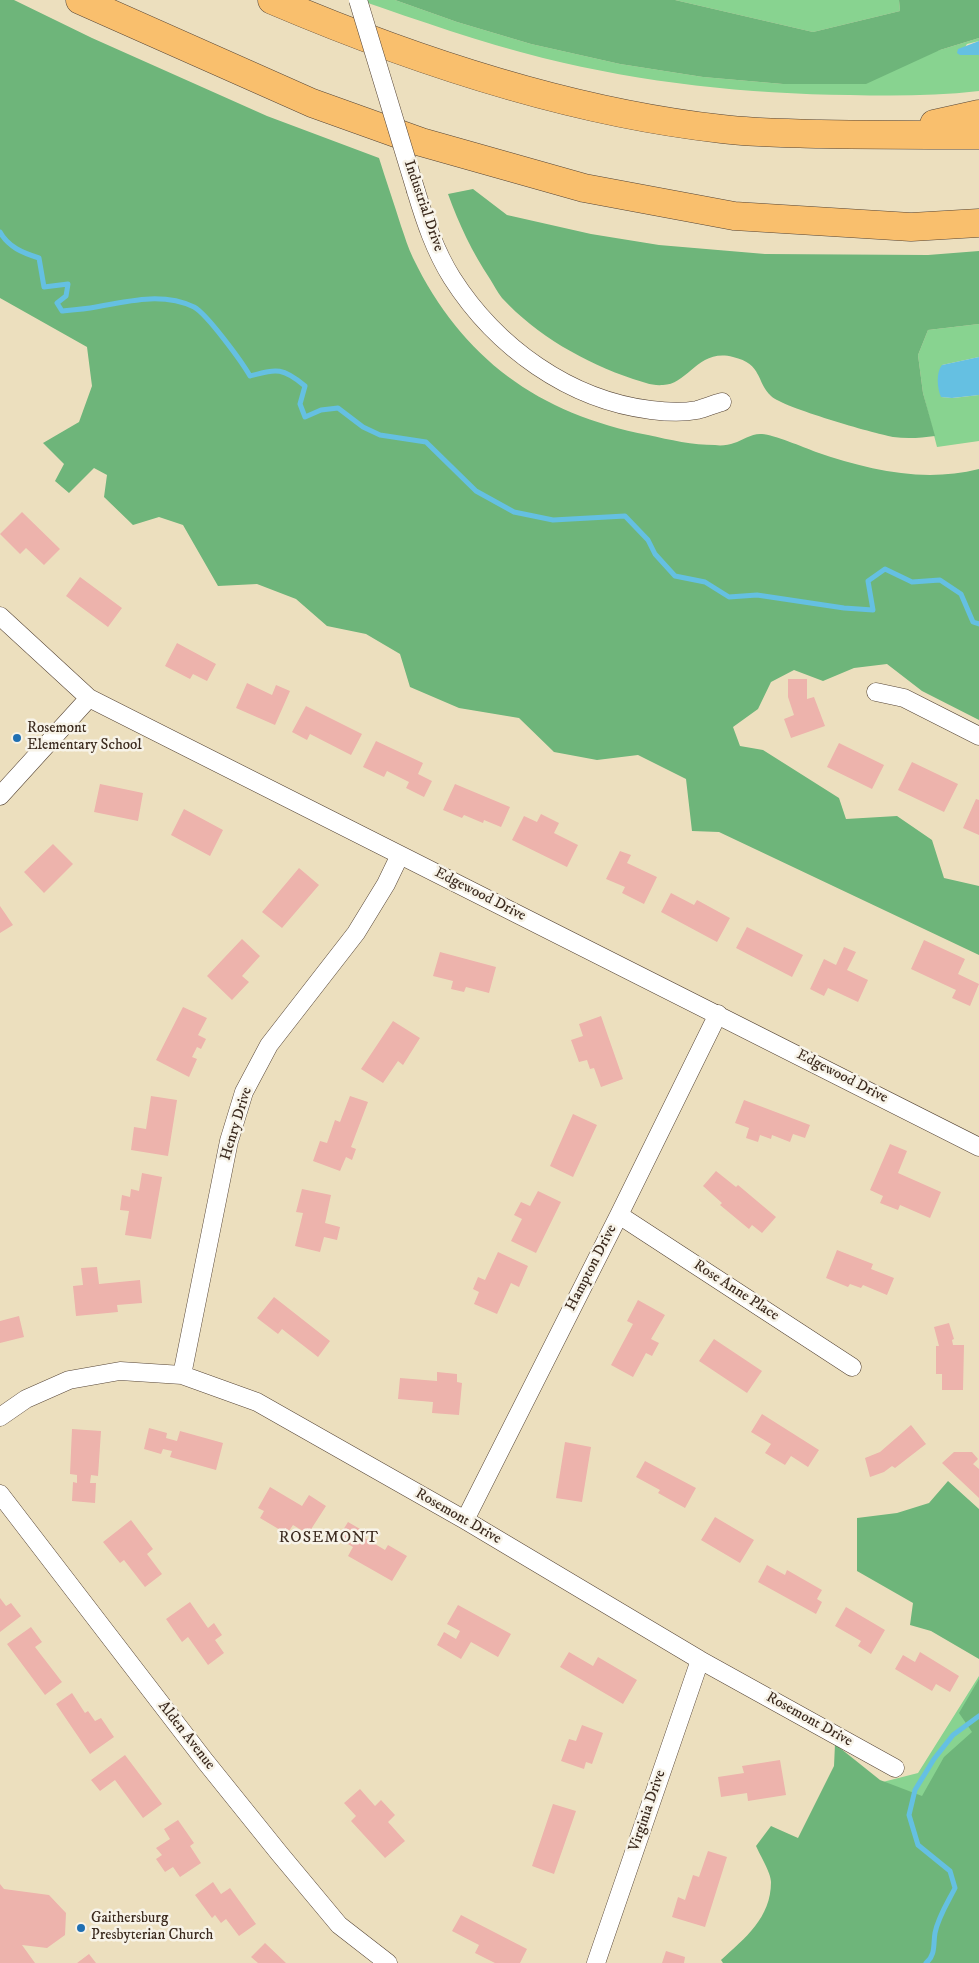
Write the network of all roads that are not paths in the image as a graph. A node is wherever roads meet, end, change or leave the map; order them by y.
1 (80, 0) edge
2 (272, 0) edge
3 (358, 0) edge
4 (979, 114) edge
5 (979, 125) edge
6 (884, 135) junction
7 (979, 135) edge
8 (979, 223) edge
9 (722, 402) dead end
10 (0, 616) edge
11 (876, 692) dead end
12 (89, 698) junction
13 (979, 736) edge
14 (0, 796) edge
15 (400, 855) junction
16 (718, 1014) junction
17 (979, 1147) edge
18 (619, 1215) junction
19 (852, 1368) dead end
20 (182, 1376) junction
21 (0, 1417) edge
22 (0, 1494) edge
23 (465, 1520) junction
24 (700, 1660) junction
25 (896, 1768) dead end
26 (388, 1963) edge
27 (596, 1963) edge

1 - 8 highway
2 - 6 highway
3 - 9 street, Industrial Drive, bridge
4 - 6 highway
5 - 6 highway
6 - 7 highway
10 - 12 street, Edgewood Drive
11 - 13 street
12 - 14 street
12 - 15 street, Edgewood Drive
15 - 16 street, Edgewood Drive
15 - 20 street, Henry Drive
16 - 17 street, Edgewood Drive
16 - 18 street, Hampton Drive
18 - 19 street, Rose Anne Place
18 - 23 street, Hampton Drive
20 - 21 street, Rosemont Drive
20 - 23 street, Rosemont Drive
22 - 26 street, Alden Avenue
23 - 24 street, Rosemont Drive
24 - 25 street, Rosemont Drive
24 - 27 street, Virginia Drive

